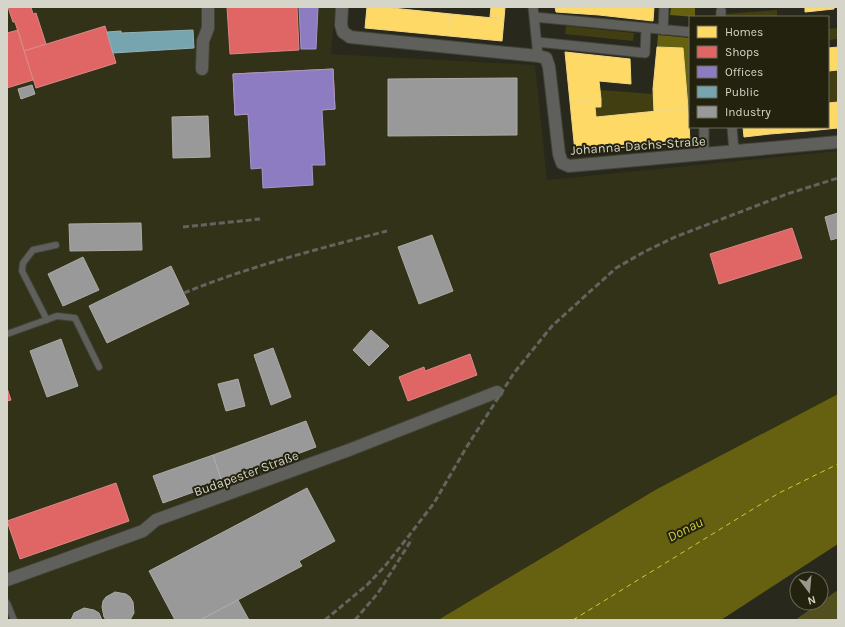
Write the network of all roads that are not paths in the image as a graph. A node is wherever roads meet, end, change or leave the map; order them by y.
1 (208, 7) edge
2 (342, 7) edge
3 (533, 7) edge
4 (664, 7) edge
5 (534, 17) junction
6 (646, 28) junction
7 (663, 30) junction
8 (689, 32) edge
9 (537, 42) junction
10 (538, 56) junction
11 (202, 69) dead end
12 (704, 128) edge
13 (732, 128) edge
14 (838, 142) edge
15 (734, 151) junction
16 (704, 154) junction
17 (56, 245) dead end
18 (47, 320) junction
19 (7, 334) edge
20 (99, 367) dead end
21 (496, 392) dead end
22 (7, 580) edge
23 (7, 603) edge
24 (14, 620) edge

1 - 11 street
2 - 10 street
3 - 5 street
4 - 7 street
5 - 6 street
5 - 9 street
6 - 7 street
6 - 9 street
7 - 8 street
9 - 10 street
10 - 16 street, Johanna-Dachs-Straße
12 - 16 street
13 - 15 street
14 - 15 street, Johanna-Dachs-Straße
15 - 16 street, Johanna-Dachs-Straße
17 - 18 lane
18 - 19 lane
18 - 20 lane
21 - 22 street, Budapester Straße
23 - 24 lane

